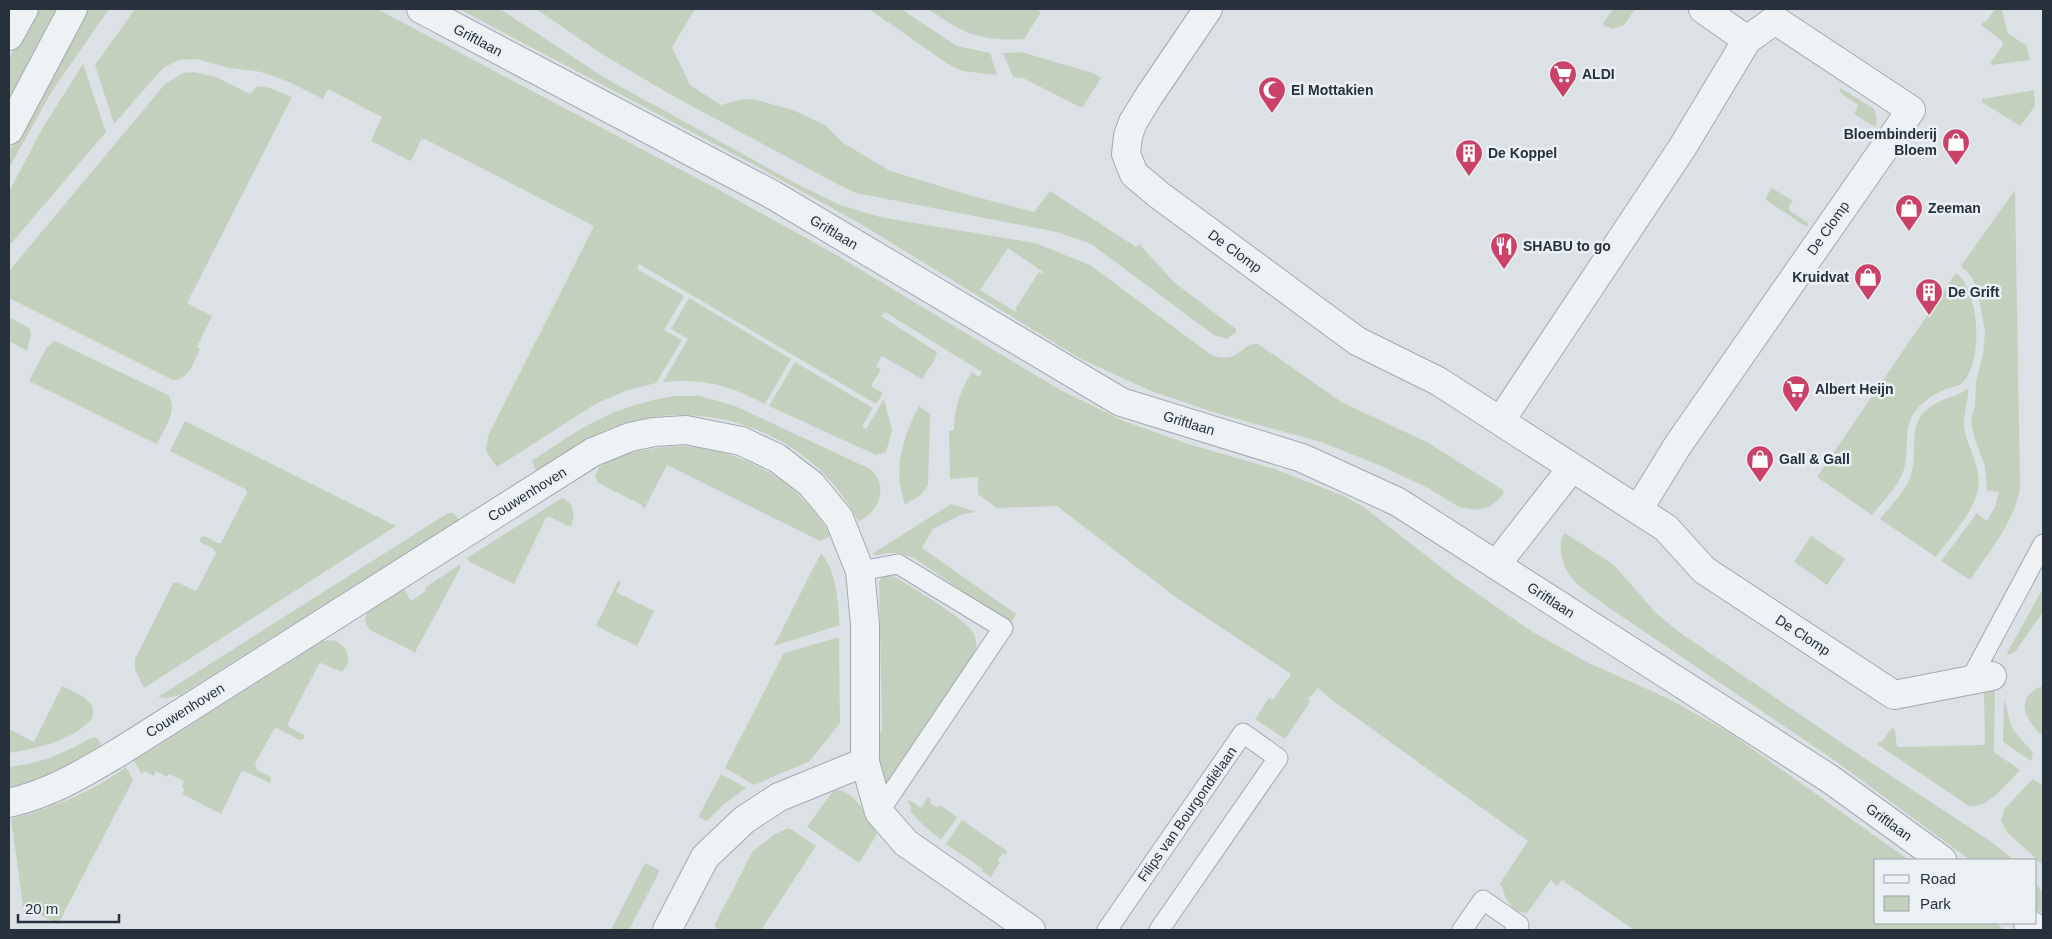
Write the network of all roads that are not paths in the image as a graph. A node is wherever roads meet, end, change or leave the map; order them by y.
1 (24, 9) edge
2 (73, 9) edge
3 (421, 9) edge
4 (1208, 9) edge
5 (1703, 9) edge
6 (9, 36) edge
7 (1747, 40) junction
8 (9, 130) edge
9 (1501, 420) junction
10 (1571, 469) junction
11 (1638, 510) junction
12 (2043, 544) edge
13 (1496, 565) junction
14 (860, 571) junction
15 (1980, 679) joint
16 (865, 762) junction
17 (9, 803) edge
18 (879, 812) junction
19 (1941, 859) edge
20 (667, 930) edge
21 (1030, 930) edge
22 (1107, 930) edge
23 (1159, 930) edge
24 (1462, 930) edge
25 (1515, 930) edge

1 - 6 street
2 - 8 street
3 - 13 street, Griftlaan
4 - 9 street, De Clomp
5 - 7 street
7 - 9 street, De Clomp
7 - 11 street, De Clomp
9 - 10 street, De Clomp
10 - 11 street, De Clomp
10 - 13 street
11 - 15 street, De Clomp
12 - 15 lane
13 - 19 street, Griftlaan
14 - 16 street, Couwenhoven
14 - 17 street, Couwenhoven
14 - 18 lane
16 - 18 street
16 - 20 street
18 - 21 street
22 - 23 lane, Filips van Bourgondiëlaan
24 - 25 lane

